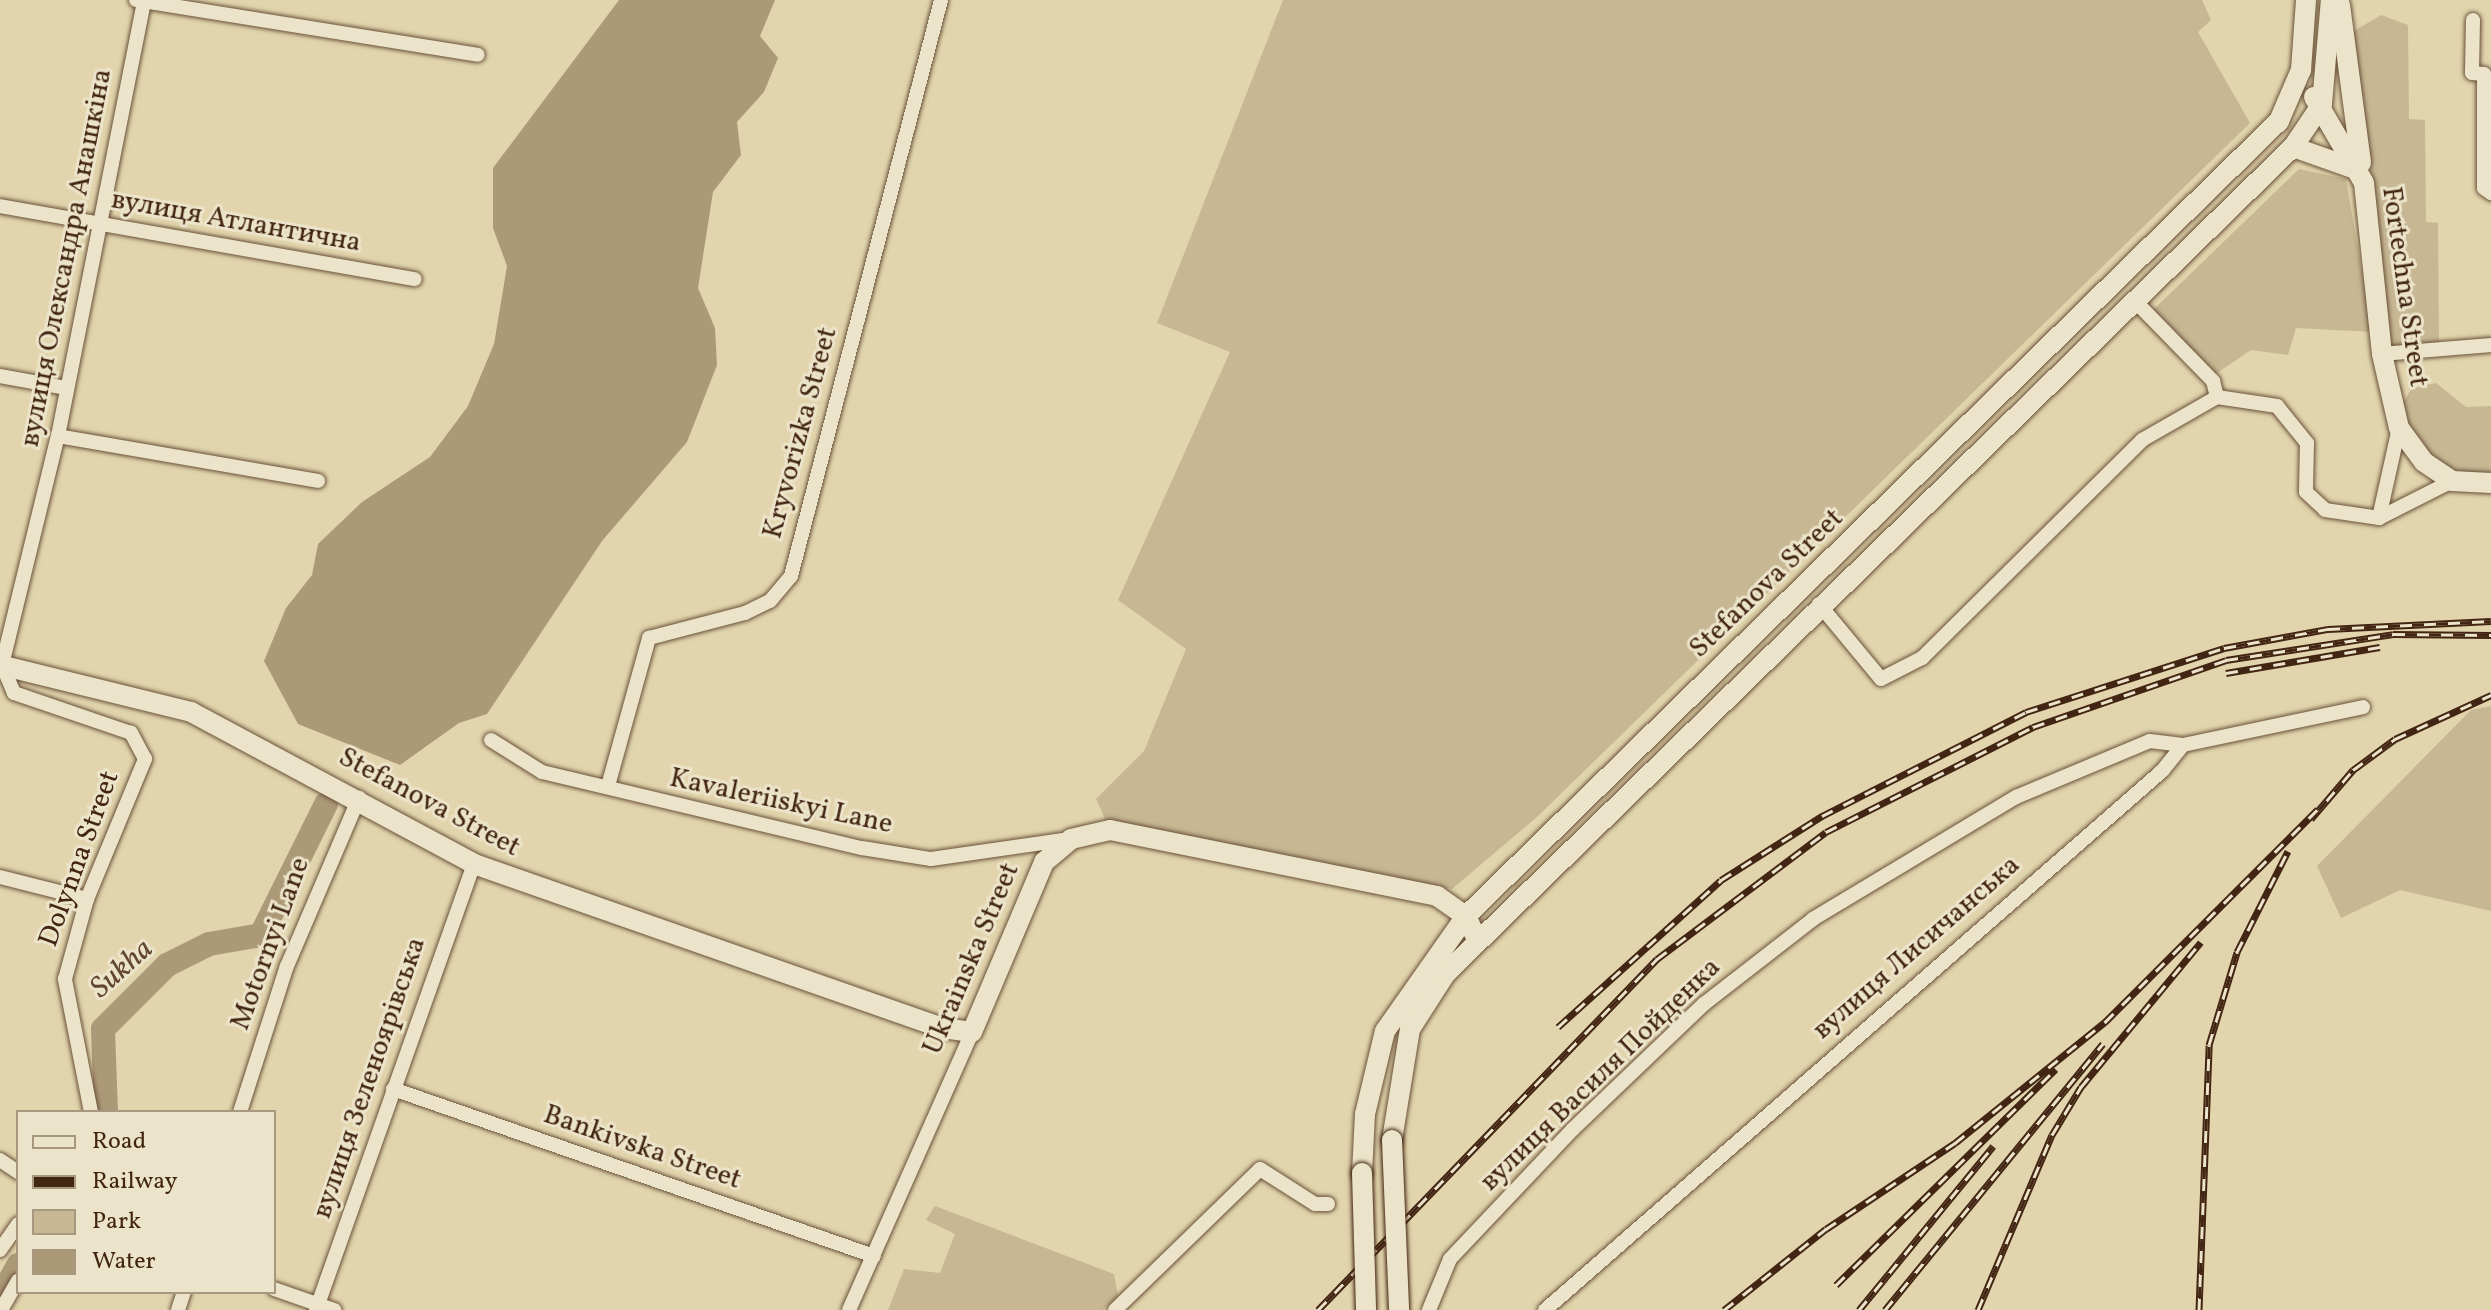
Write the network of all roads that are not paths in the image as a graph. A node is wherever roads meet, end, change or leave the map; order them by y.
1 (142, 0) edge
2 (941, 0) edge
3 (2306, 0) edge
4 (2331, 0) edge
5 (2338, 0) edge
6 (2473, 20) dead end
7 (478, 55) dead end
8 (2298, 83) junction
9 (2322, 104) junction
10 (2293, 147) junction
11 (2488, 148) edge
12 (2360, 176) junction
13 (2491, 193) edge
14 (0, 206) edge
15 (101, 225) junction
16 (415, 279) dead end
17 (2133, 299) junction
18 (2491, 345) edge
19 (2382, 354) junction
20 (0, 376) edge
21 (67, 388) junction
22 (2217, 397) junction
23 (2399, 428) junction
24 (58, 436) junction
25 (318, 481) dead end
26 (2452, 481) junction
27 (2491, 483) edge
28 (2379, 518) junction
29 (1819, 604) junction
30 (1, 665) edge
31 (2363, 707) dead end
32 (491, 740) dead end
33 (2183, 745) junction
34 (608, 786) junction
35 (359, 798) junction
36 (1071, 839) junction
37 (474, 864) junction
38 (0, 877) edge
39 (87, 899) junction
40 (1466, 916) junction
41 (1476, 937) junction
42 (972, 1032) junction
43 (393, 1089) junction
44 (91, 1110) edge
45 (241, 1110) edge
46 (1328, 1204) dead end
47 (16, 1227) edge
48 (0, 1250) edge
49 (874, 1256) junction
50 (16, 1284) edge
51 (276, 1290) edge
52 (317, 1307) edge
53 (1, 1310) edge
54 (334, 1310) edge
55 (849, 1310) edge
56 (1115, 1310) edge
57 (1366, 1310) edge
58 (1399, 1310) edge
59 (1429, 1310) edge
60 (1545, 1310) edge

1 - 7 street
1 - 15 street, вулиця Олександра Анашкіна
2 - 34 street, Kryvorizka Street
3 - 8 main road, Stefanova Street
4 - 9 main road
5 - 12 main road
6 - 11 street
8 - 9 main road
8 - 40 main road, Stefanova Street
9 - 10 main road, Stefanova Street
9 - 12 main road, Fortechna Street
10 - 12 main road
10 - 17 main road, Stefanova Street
11 - 13 street
12 - 19 main road, Fortechna Street
14 - 15 street, вулиця Атлантична
15 - 16 street, вулиця Атлантична
15 - 21 street, вулиця Олександра Анашкіна
17 - 22 street
17 - 29 main road, Stefanova Street
18 - 19 street
19 - 23 main road, Fortechna Street
20 - 21 street
21 - 24 street, вулиця Олександра Анашкіна
22 - 28 street
22 - 29 street
23 - 26 main road, Fortechna Street
23 - 28 street
24 - 25 street
24 - 30 street, вулиця Олександра Анашкіна
26 - 27 main road
26 - 28 street
29 - 41 main road, Stefanova Street
30 - 35 main road, Stefanova Street
30 - 39 street, Dolynna Street
31 - 33 street
32 - 34 street, Kavaleriiskyi Lane
33 - 59 street, вулиця Василя Пойденка
33 - 60 street, вулиця Лисичанська
34 - 36 street, Kavaleriiskyi Lane
35 - 37 main road, Stefanova Street
35 - 45 street, Motornyi Lane
36 - 40 main road
36 - 42 main road, Ukrainska Street
37 - 42 main road, Stefanova Street
37 - 43 street, вулиця Зеленоярівська
38 - 39 street
39 - 44 street, Dolynna Street
40 - 41 main road
40 - 57 main road, Stefanova Street, bridge
41 - 58 main road, Stefanova Street, bridge
42 - 49 street, Ukrainska Street
43 - 49 street, Bankivska Street
43 - 52 street, вулиця Зеленоярівська
46 - 56 street
47 - 48 street
49 - 55 street, Ukrainska Street
50 - 53 street
51 - 52 street
52 - 54 street

